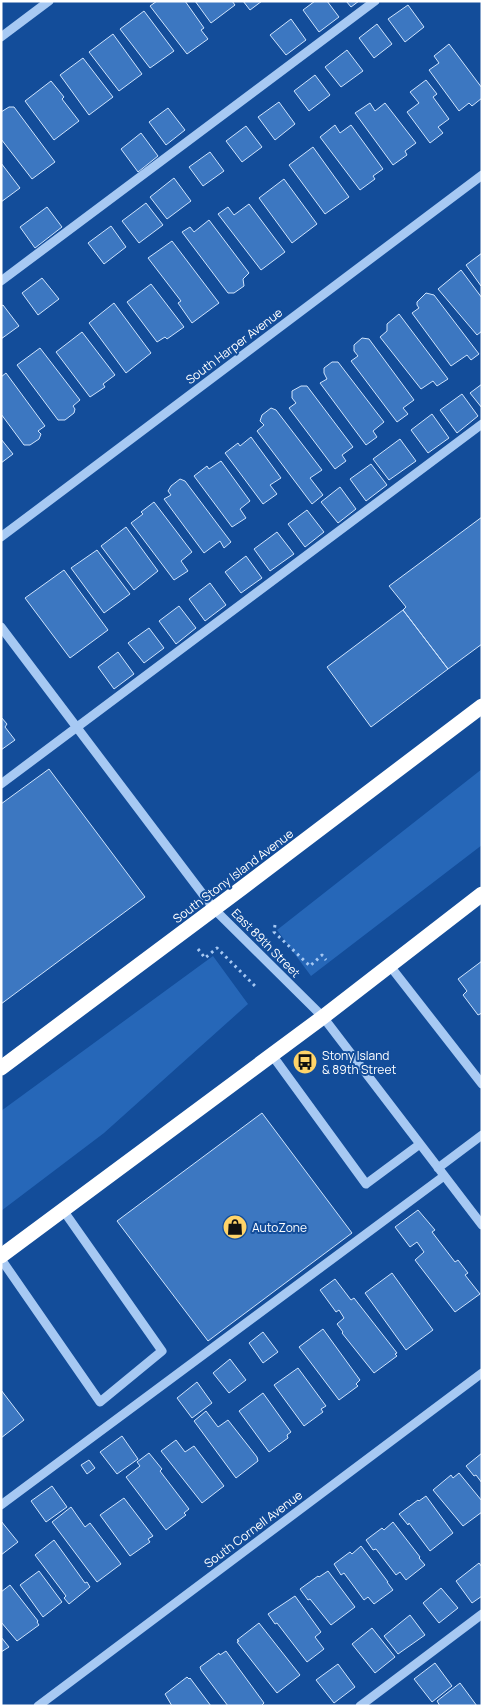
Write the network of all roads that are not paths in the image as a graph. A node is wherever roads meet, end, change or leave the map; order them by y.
1 (49, 1) edge
2 (375, 1) edge
3 (1, 37) edge
4 (482, 175) edge
5 (1, 281) edge
6 (482, 424) edge
7 (1, 537) edge
8 (1, 627) edge
9 (482, 706) edge
10 (77, 727) junction
11 (1, 784) edge
12 (482, 894) edge
13 (214, 909) junction
14 (390, 966) junction
15 (323, 1017) junction
16 (272, 1055) junction
17 (1, 1068) edge
18 (482, 1084) edge
19 (482, 1135) edge
20 (420, 1144) junction
21 (441, 1172) junction
22 (63, 1210) junction
23 (482, 1225) edge
24 (1, 1257) edge
25 (482, 1373) edge
26 (1, 1505) edge
27 (482, 1614) edge
28 (38, 1706) edge
29 (360, 1706) edge

1 - 3 street
2 - 5 street
4 - 7 street, South Harper Avenue
6 - 10 street
8 - 10 street, East 89th Street
9 - 13 highway, South Stony Island Avenue
10 - 11 street
10 - 13 street, East 89th Street
12 - 14 highway
13 - 15 street, East 89th Street
13 - 17 highway, South Stony Island Avenue
14 - 15 highway
14 - 18 street
15 - 16 highway
15 - 20 street, East 89th Street
16 - 20 street
16 - 22 highway
19 - 21 street
20 - 21 street, East 89th Street
21 - 23 street, East 89th Street
21 - 26 street
22 - 24 highway
22 - 24 street
25 - 28 street, South Cornell Avenue
27 - 29 street

